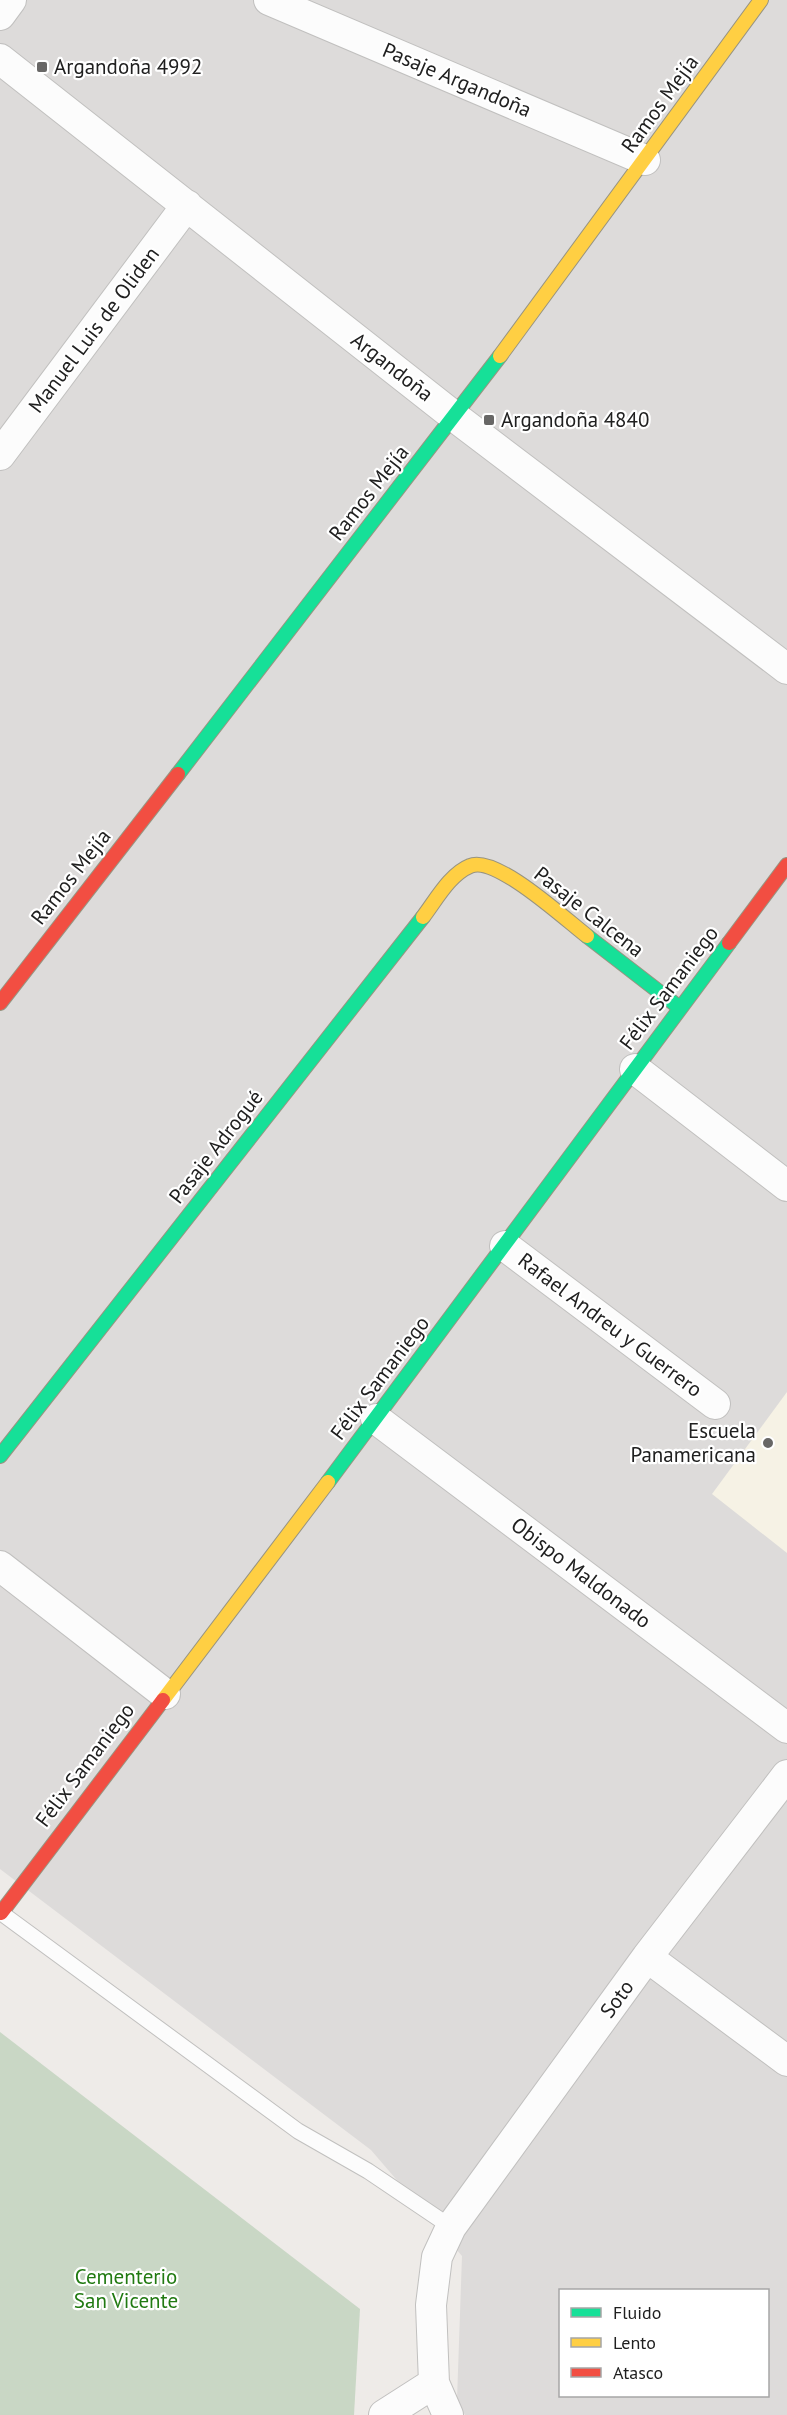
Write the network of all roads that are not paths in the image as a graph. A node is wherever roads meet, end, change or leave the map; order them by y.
1 (11, 0) edge
2 (269, 0) edge
3 (761, 0) edge
4 (0, 15) edge
5 (0, 60) edge
6 (645, 159) junction
7 (187, 205) junction
8 (455, 417) junction
9 (0, 455) edge
10 (787, 669) edge
11 (466, 865) joint
12 (787, 865) edge
13 (3, 993) edge
14 (680, 1008) junction
15 (635, 1069) junction
16 (787, 1186) edge
17 (505, 1246) junction
18 (715, 1404) dead end
19 (376, 1419) junction
20 (0, 1456) edge
21 (0, 1566) edge
22 (165, 1694) junction
23 (787, 1728) edge
24 (787, 1775) edge
25 (0, 1912) edge
26 (647, 1957) junction
27 (787, 2061) edge
28 (451, 2227) junction
29 (435, 2383) junction
30 (384, 2415) edge
31 (448, 2415) edge

1 - 4 street
2 - 6 street, Pasaje Argandoña
3 - 6 street, Ramos Mejía
5 - 7 street, Argandoña
6 - 8 street, Ramos Mejía
7 - 8 street, Argandoña
7 - 9 street, Manuel Luis de Oliden
8 - 10 street, Argandoña
8 - 13 street, Ramos Mejía
11 - 14 street, Pasaje Calcena
11 - 20 street, Pasaje Adrogué
12 - 14 street, Félix Samaniego
14 - 15 street, Félix Samaniego
15 - 16 street
15 - 17 street, Félix Samaniego
17 - 18 street, Rafael Andreu y Guerrero
17 - 19 street, Félix Samaniego
19 - 22 street, Félix Samaniego
19 - 23 street, Obispo Maldonado
21 - 22 street
22 - 25 street, Félix Samaniego
24 - 26 street, Soto
25 - 28 lane
26 - 27 street
26 - 28 street, Soto
28 - 29 street, Soto
29 - 30 street
29 - 31 street, Soto

